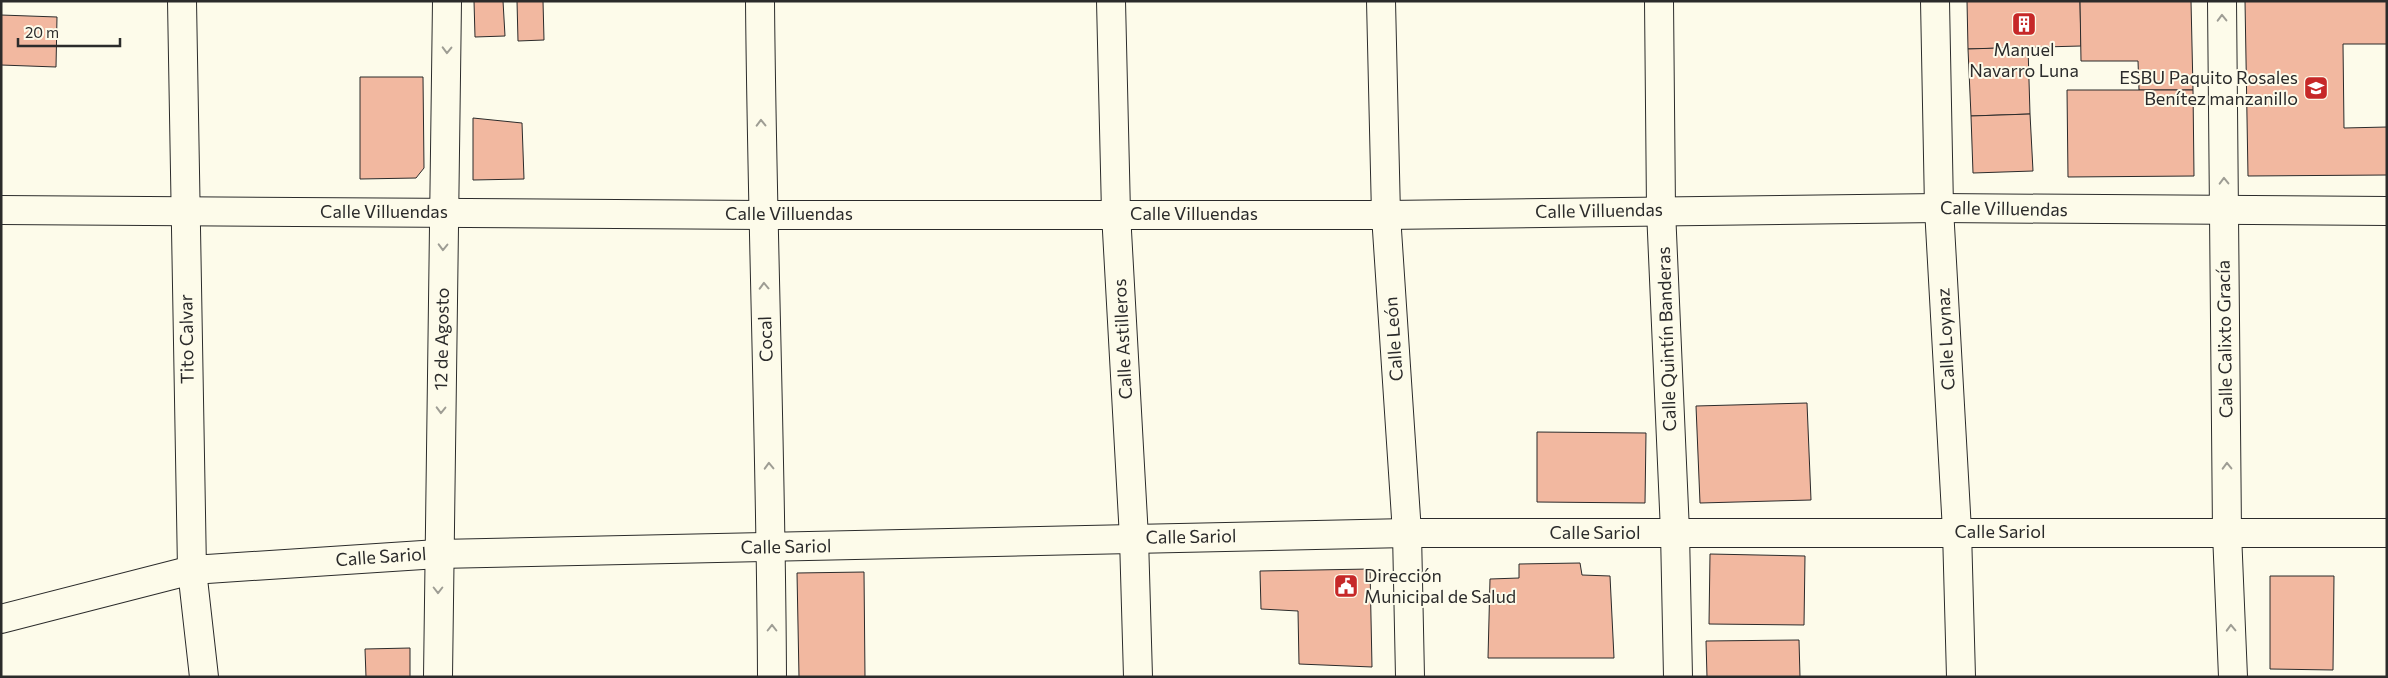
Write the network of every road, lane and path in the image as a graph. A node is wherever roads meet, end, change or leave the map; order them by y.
1 (182, 1) edge
2 (447, 1) edge
3 (760, 1) edge
4 (1112, 1) edge
5 (1381, 1) edge
6 (1659, 1) edge
7 (1935, 1) edge
8 (2222, 1) edge
9 (1939, 208) junction
10 (1, 210) edge
11 (1661, 210) junction
12 (185, 211) junction
13 (2224, 211) junction
14 (2387, 211) edge
15 (444, 212) junction
16 (1116, 213) junction
17 (762, 215) junction
18 (1386, 215) junction
19 (1957, 531) junction
20 (1675, 532) junction
21 (1407, 533) junction
22 (2228, 533) junction
23 (2387, 533) edge
24 (1134, 538) junction
25 (771, 547) junction
26 (438, 554) junction
27 (192, 570) junction
28 (1, 619) edge
29 (204, 677) edge
30 (438, 677) edge
31 (772, 677) edge
32 (1138, 677) edge
33 (1410, 677) edge
34 (1678, 677) edge
35 (1961, 677) edge
36 (2234, 677) edge

1 - 12 street, Tito Calvar
2 -> 15 street, 12 de Agosto
17 -> 3 street, Cocal
4 - 16 street, Calle Astilleros
5 - 18 street, Calle León
6 - 11 street, Calle Quintín Banderas
7 - 9 street, Calle Loynaz
13 -> 8 street, Calle Calixto Gracía
9 - 11 street, Calle Villuendas
9 - 13 street, Calle Villuendas
9 - 19 street, Calle Loynaz
10 - 12 street, Calle Villuendas
11 - 18 street, Calle Villuendas
11 - 20 street, Calle Quintín Banderas
12 - 15 street, Calle Villuendas
12 - 27 street, Tito Calvar
13 - 14 street, Calle Villuendas
22 -> 13 street, Calle Calixto Gracía
15 - 17 street, Calle Villuendas
15 -> 26 street, 12 de Agosto
16 - 17 street, Calle Villuendas
16 - 18 street, Calle Villuendas
16 - 24 street, Calle Astilleros
25 -> 17 street, Cocal
18 - 21 street, Calle León
19 - 20 street, Calle Sariol
19 - 22 street, Calle Sariol
19 - 35 street, Calle Loynaz
20 - 21 street, Calle Sariol
20 - 34 street, Calle Quintín Banderas
21 - 24 street, Calle Sariol
21 - 33 street, Calle León
22 - 23 street, Calle Sariol
36 -> 22 street, Calle Calixto Gracía
24 - 25 street, Calle Sariol
24 - 32 street, Calle Astilleros
25 - 26 street, Calle Sariol
31 -> 25 street, Cocal
26 - 27 street, Calle Sariol
26 -> 30 street, 12 de Agosto
27 - 28 street, Calle Sariol
27 - 29 street, Tito Calvar

